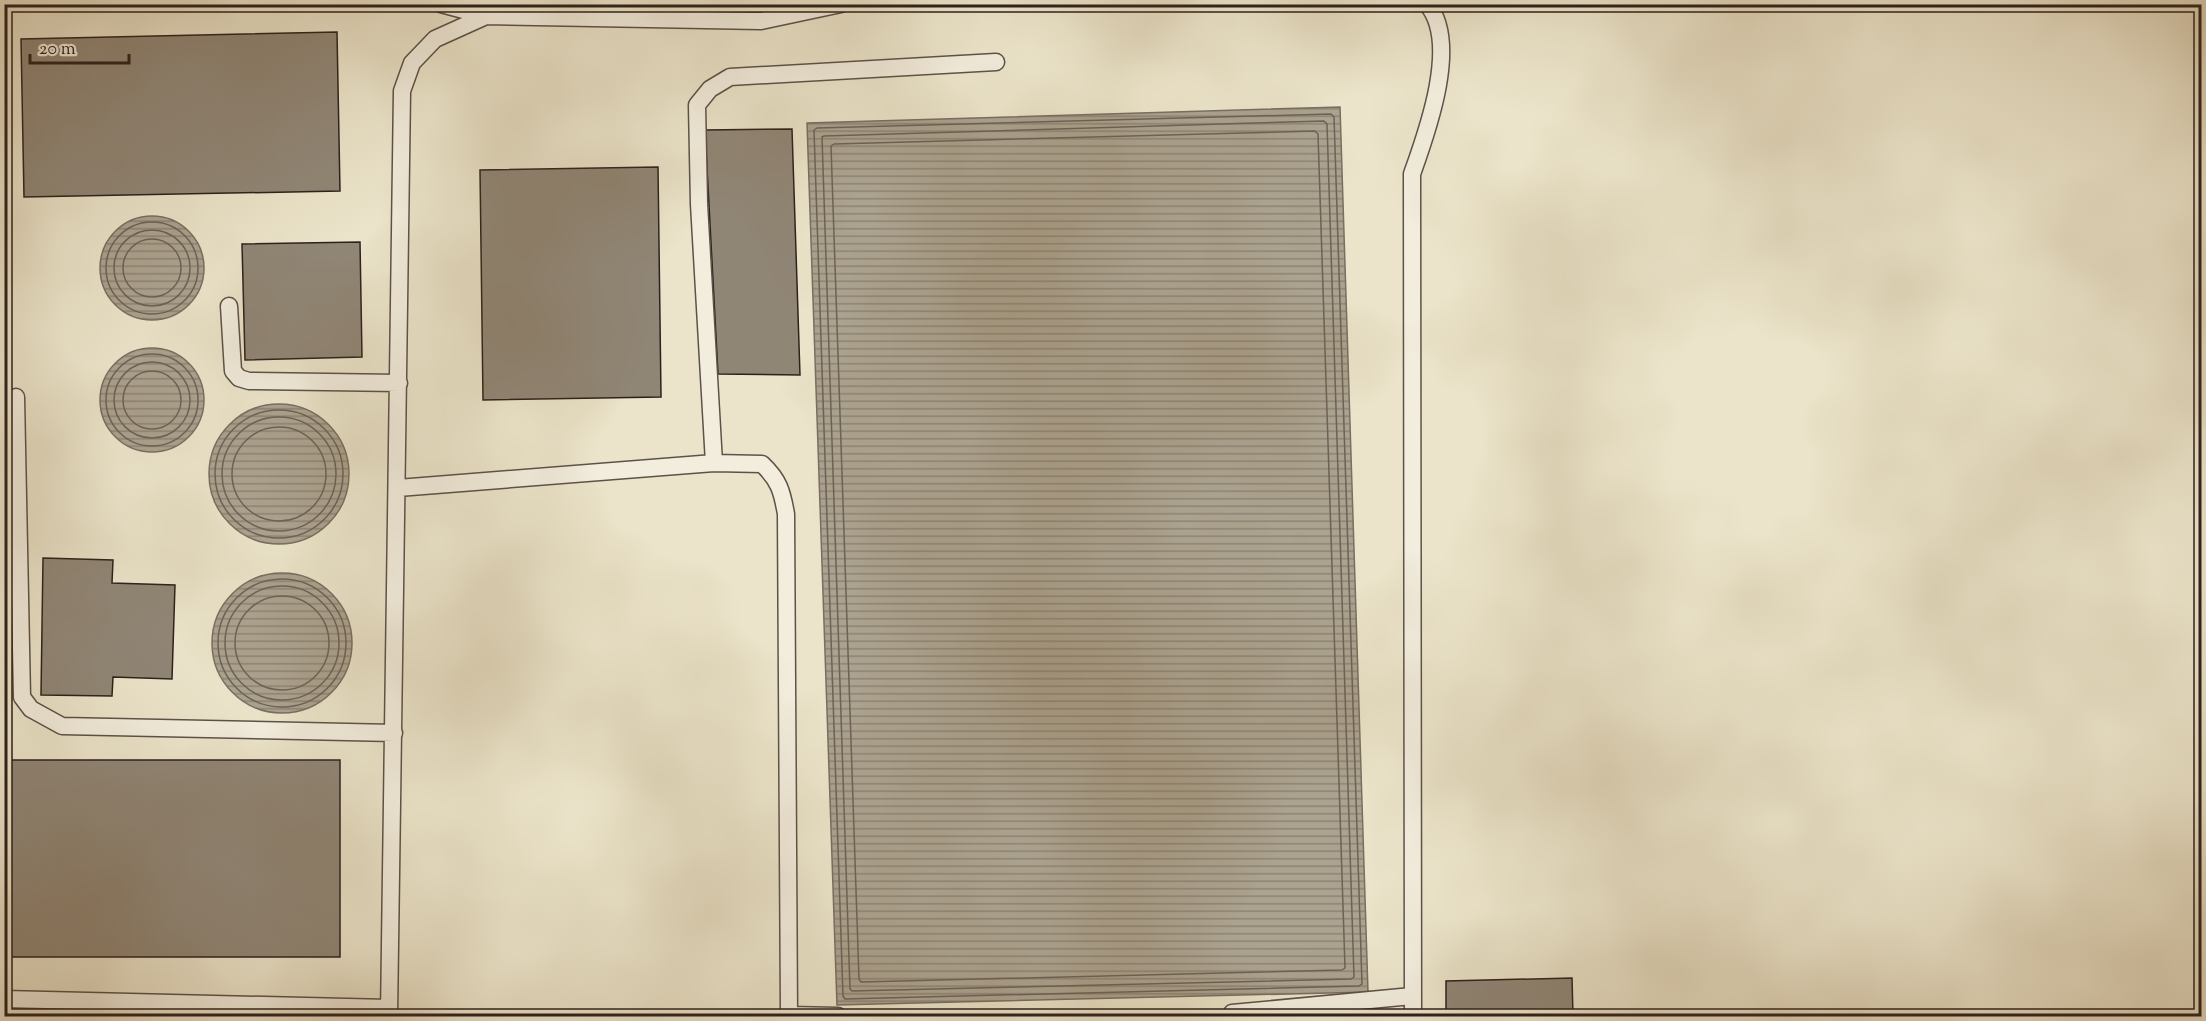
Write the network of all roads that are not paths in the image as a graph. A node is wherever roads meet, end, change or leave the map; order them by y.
1 (441, 4) edge
2 (841, 4) edge
3 (1427, 4) edge
4 (486, 16) junction
5 (996, 62) dead end
6 (229, 306) dead end
7 (399, 383) junction
8 (16, 397) dead end
9 (714, 463) junction
10 (398, 488) junction
11 (394, 733) junction
12 (1412, 996) junction
13 (4, 999) edge
14 (389, 1012) edge
15 (1232, 1012) dead end
16 (789, 1016) edge
17 (838, 1017) edge
18 (1413, 1017) edge

1 - 4 lane
2 - 4 lane
3 - 12 lane
4 - 7 lane
5 - 9 lane
6 - 7 lane
7 - 10 lane
8 - 11 lane
9 - 10 lane
9 - 16 lane
10 - 11 lane
11 - 14 lane
12 - 15 lane
12 - 18 lane
13 - 14 lane
16 - 17 lane

